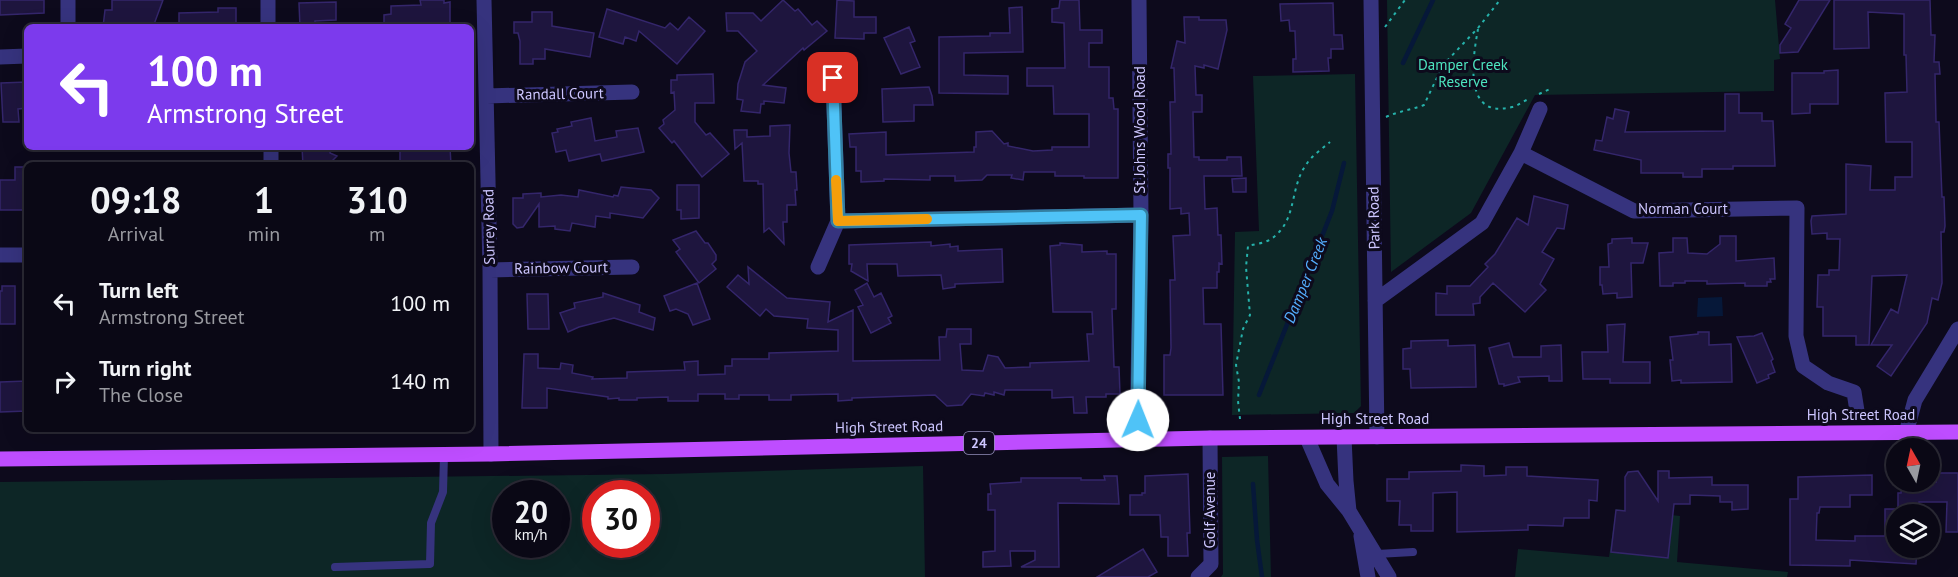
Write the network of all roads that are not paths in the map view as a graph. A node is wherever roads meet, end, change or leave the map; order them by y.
1 (68, 0) edge
2 (268, 0) edge
3 (484, 0) edge
4 (1139, 0) edge
5 (1371, 0) edge
6 (68, 24) edge
7 (268, 24) edge
8 (24, 56) edge
9 (0, 57) edge
10 (833, 78) dead end
11 (632, 92) dead end
12 (488, 96) junction
13 (1540, 109) dead end
14 (1521, 153) junction
15 (1141, 215) junction
16 (838, 221) junction
17 (0, 255) edge
18 (24, 255) edge
19 (632, 267) dead end
20 (818, 267) dead end
21 (490, 270) junction
22 (1375, 301) junction
23 (1958, 329) edge
24 (1857, 411) dead end
25 (1958, 432) edge
26 (1906, 433) junction
27 (1344, 437) junction
28 (1377, 437) junction
29 (1210, 438) junction
30 (1306, 438) junction
31 (1137, 440) junction
32 (491, 454) junction
33 (444, 455) junction
34 (0, 459) edge
35 (1349, 511) junction
36 (1360, 531) junction
37 (1413, 552) dead end
38 (1377, 554) junction
39 (335, 567) dead end
40 (1198, 577) edge
41 (1368, 577) edge
42 (1389, 577) edge

1 - 6 street
2 - 7 street
3 - 12 street, Surrey Road
4 - 15 street, St Johns Wood Road
5 - 22 street, Park Road
8 - 9 street
10 - 16 street
11 - 12 street, Randall Court
12 - 21 street, Surrey Road
13 - 14 street
14 - 22 street
14 - 24 street, Norman Court
15 - 16 street
15 - 31 street, St Johns Wood Road
16 - 20 street
17 - 18 street
19 - 21 street, Rainbow Court
21 - 32 street, Surrey Road
22 - 28 street, Park Road
23 - 26 street
25 - 26 main road, High Street Road / 24
26 - 28 main road, High Street Road / 24
27 - 28 main road, High Street Road / 24
27 - 30 main road, High Street Road / 24
27 - 35 street
29 - 30 main road, High Street Road / 24
29 - 31 main road, High Street Road / 24
29 - 40 street, Golf Avenue
30 - 35 street
31 - 32 main road, High Street Road / 24
32 - 33 main road, High Street Road / 24
33 - 34 main road, High Street Road / 24
33 - 39 lane
35 - 36 street
36 - 38 street
36 - 41 street
37 - 38 lane
38 - 42 street

